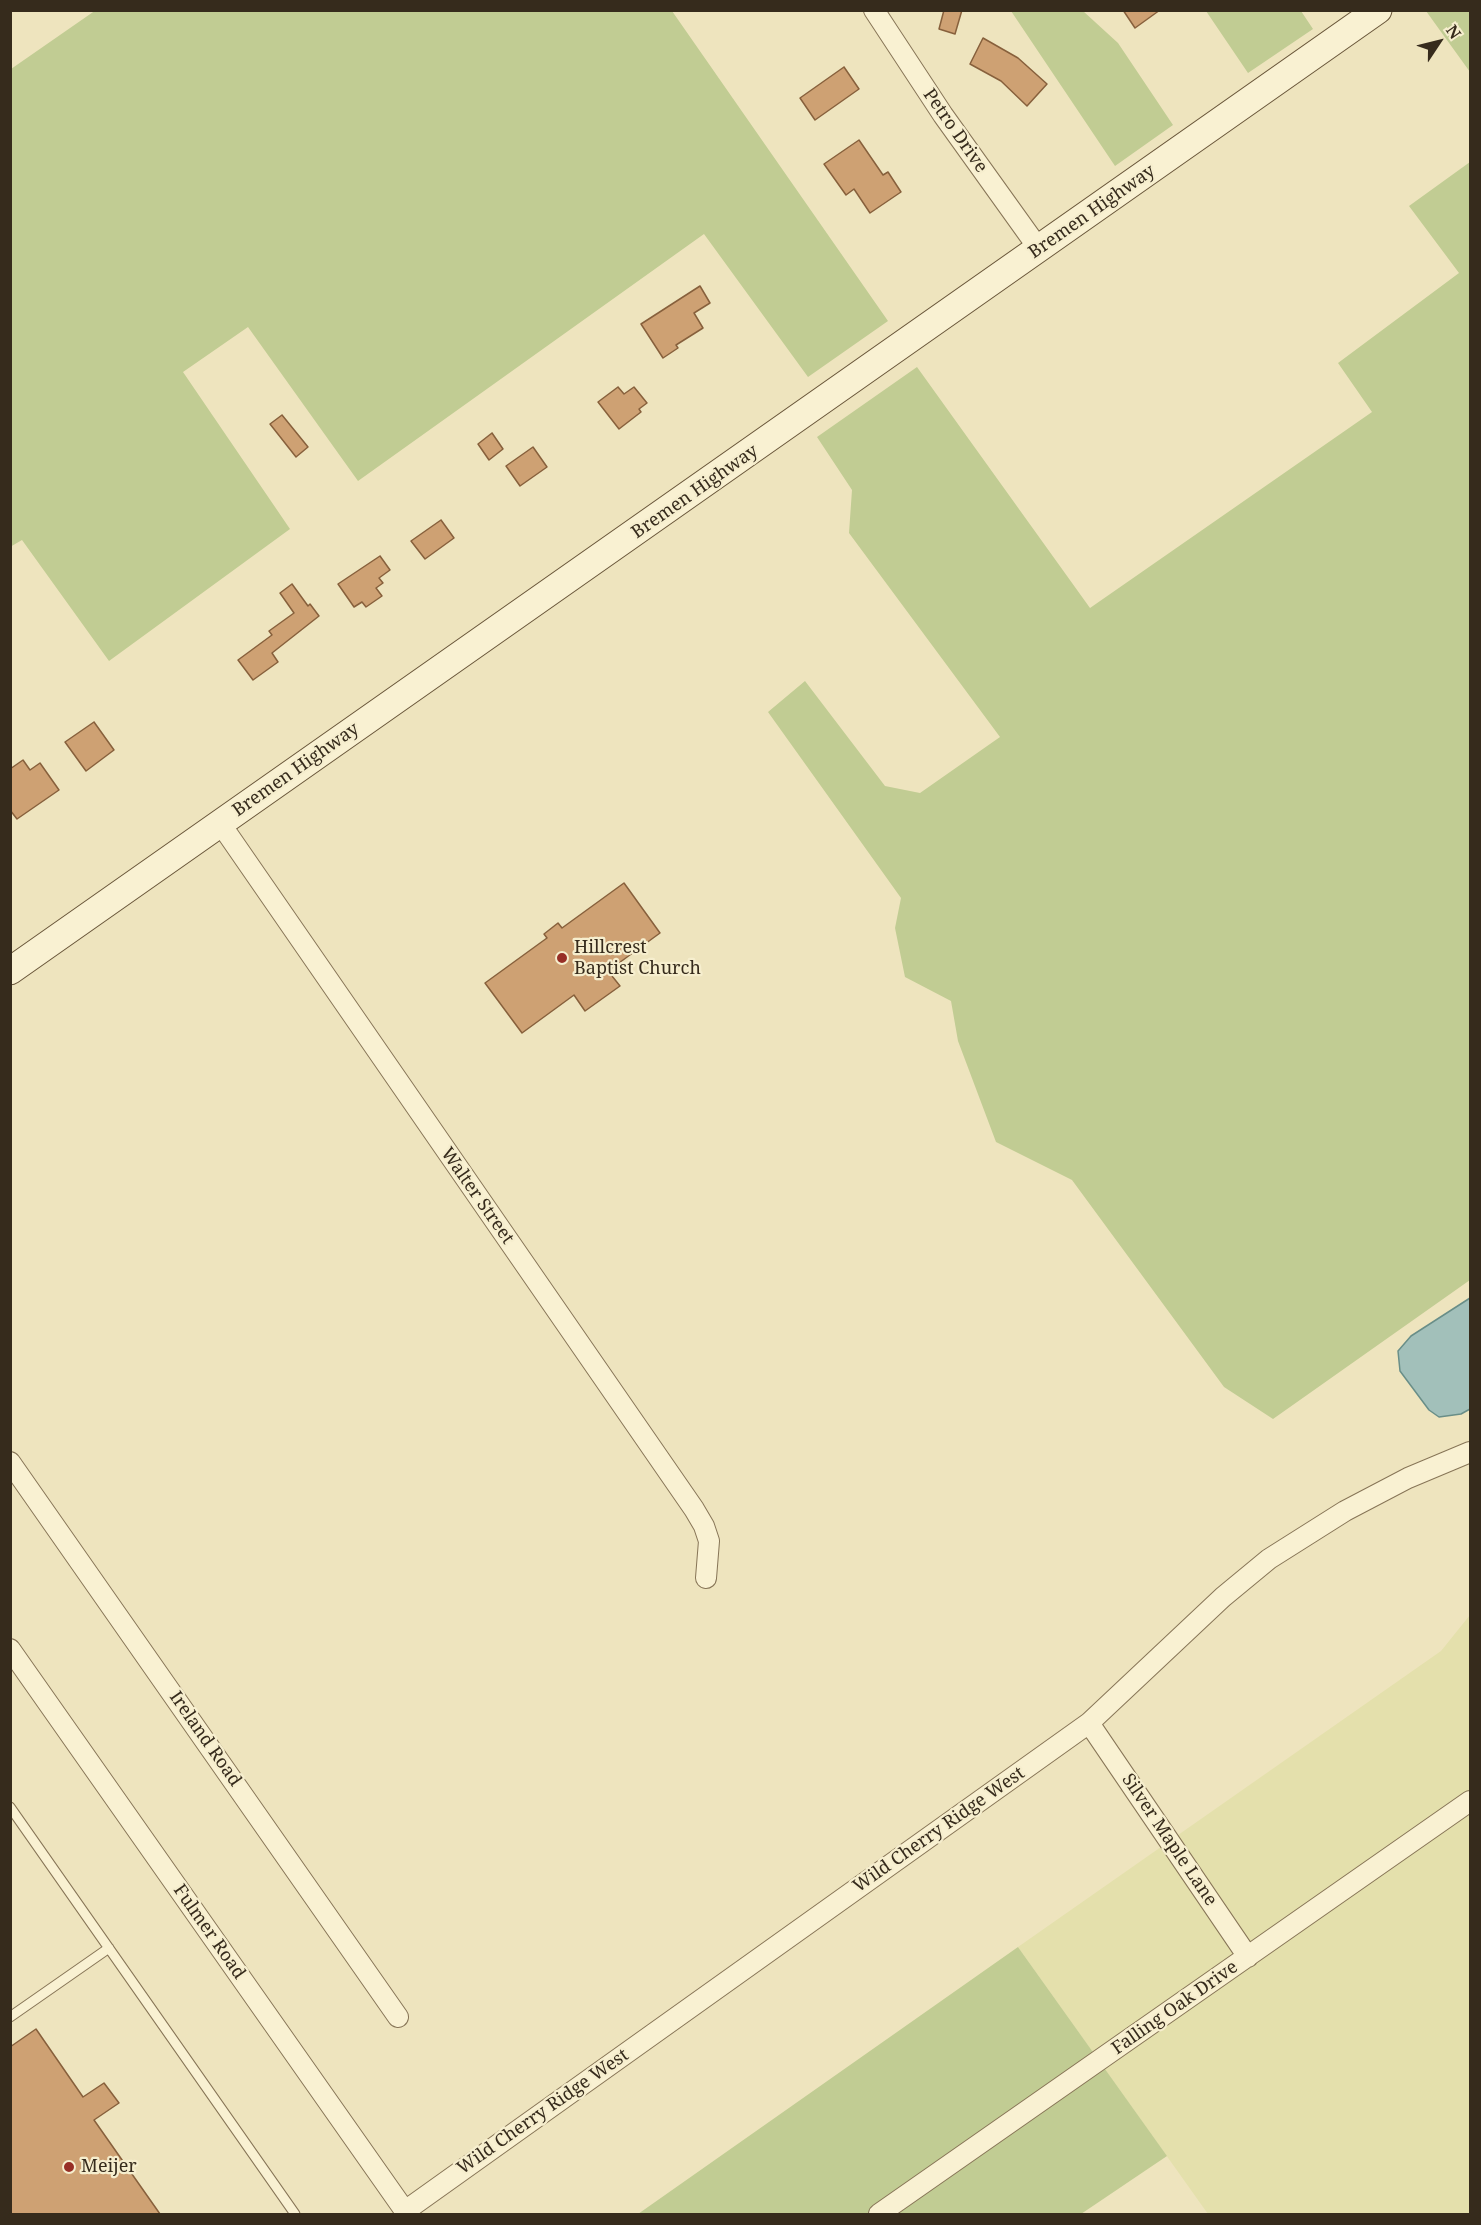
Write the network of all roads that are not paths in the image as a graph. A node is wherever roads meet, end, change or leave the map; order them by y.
1 (874, 10) edge
2 (1378, 10) edge
3 (1039, 249) junction
4 (219, 823) junction
5 (10, 971) edge
6 (1470, 1452) edge
7 (10, 1462) edge
8 (706, 1578) dead end
9 (10, 1649) edge
10 (1089, 1723) junction
11 (1470, 1801) edge
12 (10, 1807) edge
13 (109, 1948) junction
14 (1248, 1957) junction
15 (10, 2017) edge
16 (398, 2017) dead end
17 (406, 2213) edge
18 (295, 2214) edge
19 (879, 2214) edge

1 - 3 street, Petro Drive
2 - 3 main road, Bremen Highway
3 - 4 main road, Bremen Highway
4 - 5 main road, Bremen Highway
4 - 8 street, Walter Street
6 - 10 street, Wild Cherry Ridge West
7 - 16 street, Ireland Road
9 - 17 street, Fulmer Road
10 - 14 street, Silver Maple Lane
10 - 17 street, Wild Cherry Ridge West
11 - 14 street, Falling Oak Drive
12 - 13 lane
13 - 15 lane
13 - 18 lane
14 - 19 street, Falling Oak Drive

